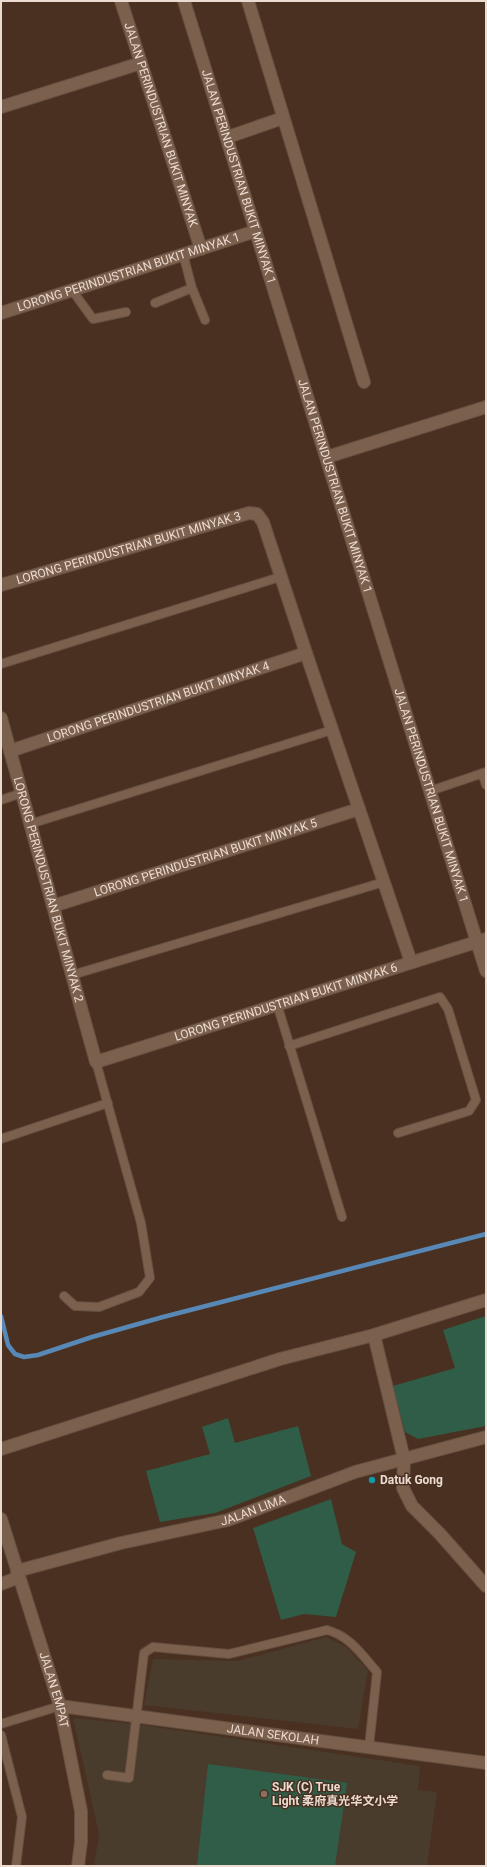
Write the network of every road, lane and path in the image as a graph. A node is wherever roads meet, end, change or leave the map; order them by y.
1 (121, 1) edge
2 (184, 1) edge
3 (248, 1) edge
4 (141, 63) junction
5 (1, 107) edge
6 (283, 118) junction
7 (228, 137) junction
8 (256, 231) junction
9 (201, 249) junction
10 (183, 254) junction
11 (192, 288) junction
12 (72, 290) junction
13 (155, 303) dead end
14 (126, 312) dead end
15 (1, 313) edge
16 (205, 320) dead end
17 (364, 382) dead end
18 (486, 407) edge
19 (328, 457) junction
20 (280, 577) junction
21 (1, 585) edge
22 (306, 653) junction
23 (1, 664) edge
24 (1, 718) edge
25 (332, 730) junction
26 (10, 751) junction
27 (484, 773) edge
28 (486, 785) edge
29 (430, 790) junction
30 (22, 793) junction
31 (1, 800) edge
32 (359, 810) junction
33 (30, 824) junction
34 (384, 882) junction
35 (53, 906) junction
36 (481, 940) edge
37 (411, 962) junction
38 (486, 971) edge
39 (72, 975) junction
40 (277, 1004) junction
41 (289, 1046) junction
42 (96, 1062) junction
43 (108, 1103) junction
44 (398, 1133) dead end
45 (1, 1139) edge
46 (342, 1217) dead end
47 (64, 1296) dead end
48 (486, 1300) edge
49 (374, 1335) junction
50 (486, 1437) edge
51 (1, 1449) edge
52 (404, 1459) junction
53 (1, 1519) edge
54 (18, 1574) junction
55 (1, 1584) edge
56 (486, 1586) edge
57 (60, 1706) junction
58 (136, 1716) junction
59 (1, 1724) edge
60 (1, 1735) edge
61 (369, 1747) junction
62 (486, 1762) edge
63 (107, 1775) dead end
64 (16, 1866) edge
65 (78, 1866) edge

1 - 4 street, JALAN PERINDUSTRIAN BUKIT MINYAK
2 - 7 street, JALAN PERINDUSTRIAN BUKIT MINYAK 1
3 - 6 street
4 - 5 street
4 - 9 street, JALAN PERINDUSTRIAN BUKIT MINYAK
6 - 7 street
6 - 17 street
7 - 8 street, JALAN PERINDUSTRIAN BUKIT MINYAK 1
8 - 9 street, LORONG PERINDUSTRIAN BUKIT MINYAK 1
8 - 19 street, JALAN PERINDUSTRIAN BUKIT MINYAK 1
9 - 10 street, LORONG PERINDUSTRIAN BUKIT MINYAK 1
10 - 11 lane
10 - 12 street, LORONG PERINDUSTRIAN BUKIT MINYAK 1
11 - 13 lane
11 - 16 lane
12 - 14 lane
12 - 15 street, LORONG PERINDUSTRIAN BUKIT MINYAK 1
18 - 19 street
19 - 29 street, JALAN PERINDUSTRIAN BUKIT MINYAK 1
20 - 21 street, LORONG PERINDUSTRIAN BUKIT MINYAK 3
20 - 22 street
20 - 23 lane
22 - 25 street
22 - 26 street, LORONG PERINDUSTRIAN BUKIT MINYAK 4
24 - 26 street, LORONG PERINDUSTRIAN BUKIT MINYAK 2
25 - 32 street
25 - 33 lane
26 - 30 street, LORONG PERINDUSTRIAN BUKIT MINYAK 2
27 - 28 lane
27 - 29 lane
29 - 36 street, JALAN PERINDUSTRIAN BUKIT MINYAK 1
30 - 31 lane
30 - 33 street, LORONG PERINDUSTRIAN BUKIT MINYAK 2
32 - 34 street
32 - 35 street, LORONG PERINDUSTRIAN BUKIT MINYAK 5
33 - 35 street, LORONG PERINDUSTRIAN BUKIT MINYAK 2
34 - 37 street
34 - 39 lane
35 - 39 street, LORONG PERINDUSTRIAN BUKIT MINYAK 2
36 - 37 street, LORONG PERINDUSTRIAN BUKIT MINYAK 6
36 - 38 street, JALAN PERINDUSTRIAN BUKIT MINYAK 1
37 - 40 street, LORONG PERINDUSTRIAN BUKIT MINYAK 6
39 - 42 street, LORONG PERINDUSTRIAN BUKIT MINYAK 2
40 - 41 lane
40 - 42 street, LORONG PERINDUSTRIAN BUKIT MINYAK 6
41 - 44 lane
41 - 46 lane
42 - 43 lane
43 - 45 lane
43 - 47 lane
48 - 49 street
49 - 51 street
49 - 52 street
50 - 52 street, JALAN LIMA
52 - 54 street, JALAN LIMA
52 - 56 street
53 - 54 street, JALAN EMPAT
54 - 55 street, JALAN LIMA
54 - 57 street, JALAN EMPAT
57 - 58 street, JALAN SEKOLAH
57 - 59 lane
57 - 65 street, JALAN EMPAT
58 - 61 street, JALAN SEKOLAH
58 - 61 lane
58 - 63 lane
60 - 64 lane
61 - 62 street, JALAN SEKOLAH

